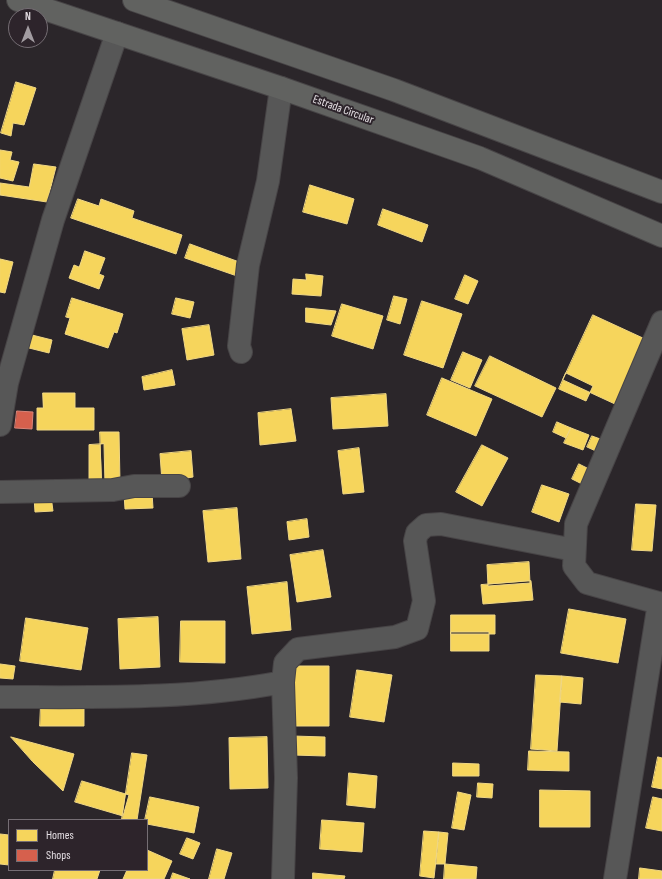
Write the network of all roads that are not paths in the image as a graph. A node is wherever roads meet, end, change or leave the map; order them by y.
1 (18, 0) edge
2 (134, 0) edge
3 (117, 33) junction
4 (281, 88) junction
5 (662, 192) edge
6 (662, 236) edge
7 (662, 322) edge
8 (241, 352) dead end
9 (0, 425) edge
10 (179, 486) dead end
11 (0, 492) edge
12 (574, 550) junction
13 (661, 604) edge
14 (283, 682) junction
15 (0, 697) edge
16 (283, 879) edge
17 (615, 879) edge

1 - 3 main road, Estrada Circular
2 - 5 main road
3 - 4 main road, Estrada Circular
3 - 9 street
4 - 6 main road, Estrada Circular
4 - 8 street
7 - 12 street
10 - 11 street
12 - 13 street
12 - 14 street
13 - 17 street
14 - 15 street
14 - 16 street

